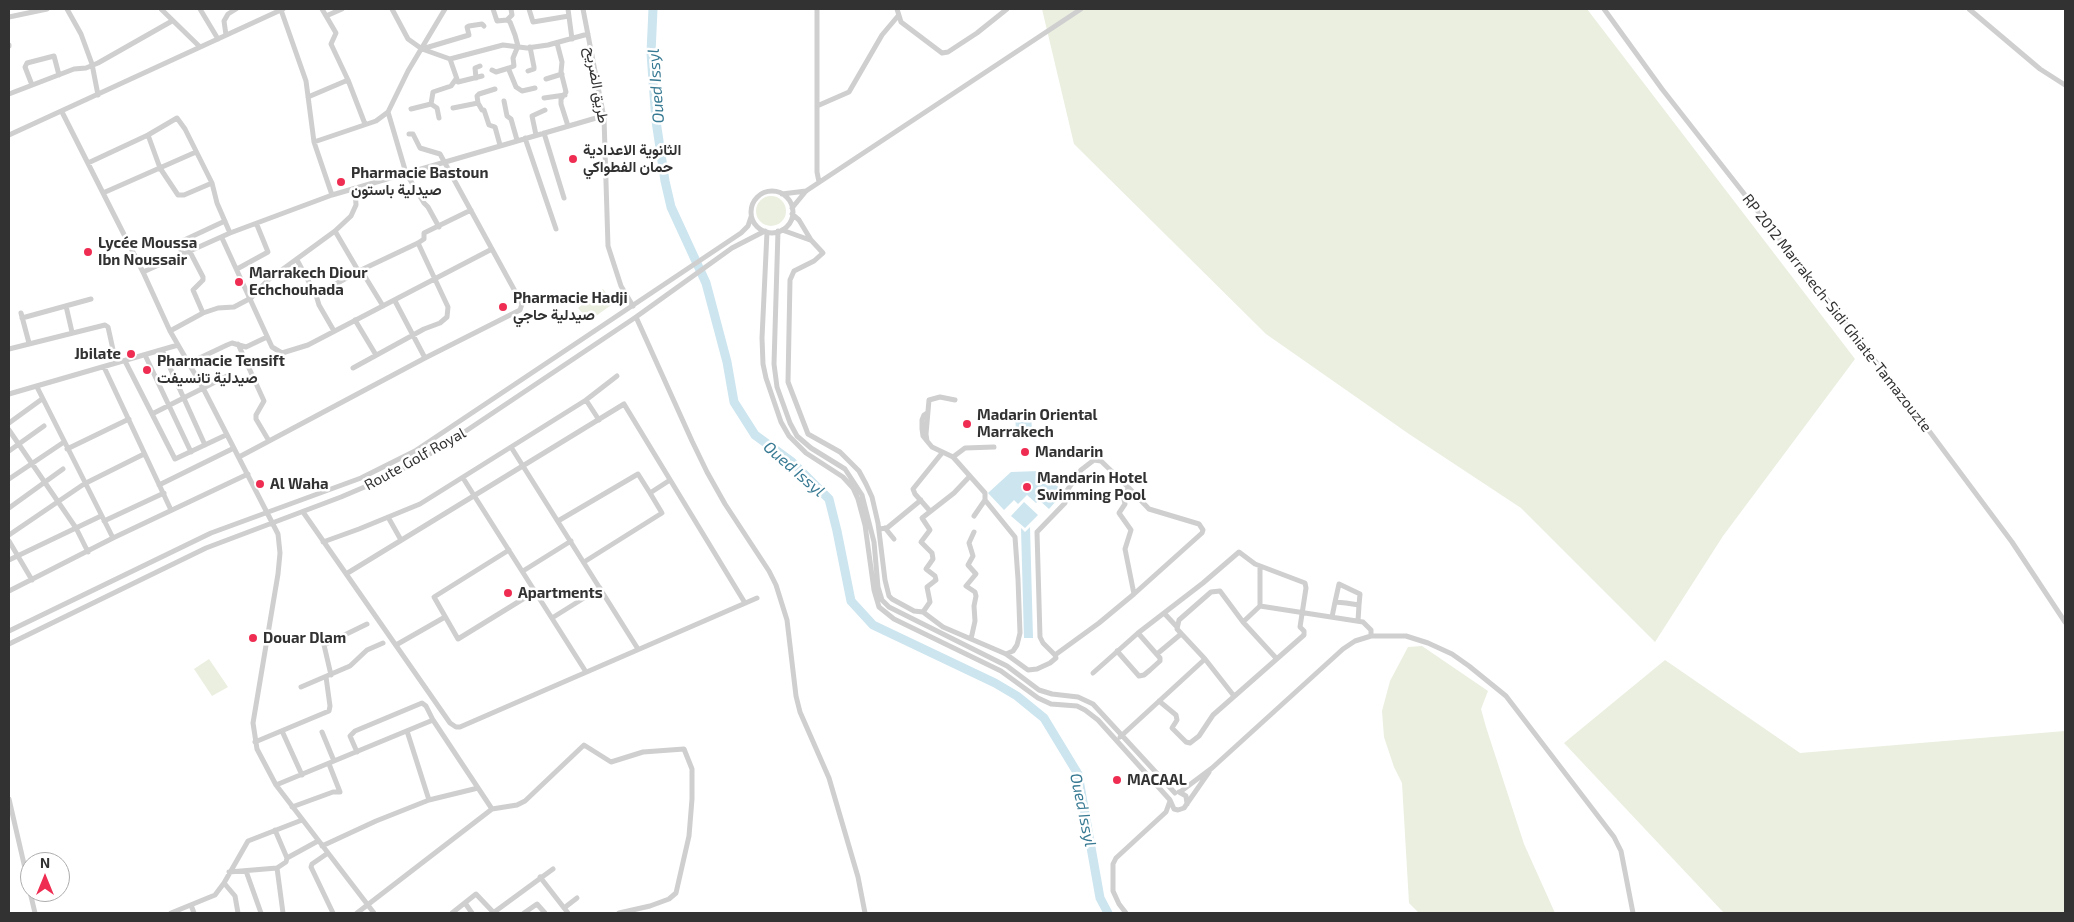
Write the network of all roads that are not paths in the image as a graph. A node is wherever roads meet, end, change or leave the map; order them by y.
1 (46, 9) edge
2 (68, 9) edge
3 (161, 9) edge
4 (200, 9) edge
5 (236, 9) edge
6 (282, 9) edge
7 (322, 9) edge
8 (342, 9) edge
9 (392, 9) edge
10 (445, 9) edge
11 (493, 9) edge
12 (511, 9) edge
13 (526, 9) edge
14 (568, 9) edge
15 (583, 9) edge
16 (817, 9) edge
17 (896, 9) edge
18 (1008, 9) edge
19 (1081, 9) edge
20 (1604, 9) edge
21 (1969, 9) edge
22 (326, 16) junction
23 (569, 16) junction
24 (898, 16) junction
25 (9, 18) edge
26 (507, 20) junction
27 (172, 21) junction
28 (484, 26) dead end
29 (588, 34) junction
30 (226, 35) junction
31 (218, 39) junction
32 (572, 39) junction
33 (557, 44) junction
34 (199, 46) junction
35 (518, 46) junction
36 (530, 47) junction
37 (422, 49) junction
38 (450, 59) junction
39 (92, 64) junction
40 (480, 66) dead end
41 (509, 68) junction
42 (492, 70) dead end
43 (528, 71) dead end
44 (562, 74) junction
45 (59, 75) junction
46 (456, 79) junction
47 (546, 79) dead end
48 (348, 80) junction
49 (32, 85) junction
50 (2065, 85) edge
51 (535, 88) dead end
52 (495, 89) dead end
53 (9, 94) edge
54 (98, 95) junction
55 (565, 95) junction
56 (308, 97) junction
57 (544, 98) dead end
58 (504, 101) dead end
59 (478, 102) junction
60 (431, 104) junction
61 (817, 106) junction
62 (453, 108) dead end
63 (411, 109) dead end
64 (545, 110) dead end
65 (62, 112) junction
66 (388, 112) junction
67 (603, 116) junction
68 (439, 118) dead end
69 (365, 124) junction
70 (568, 126) junction
71 (544, 133) junction
72 (409, 134) dead end
73 (9, 135) edge
74 (148, 135) junction
75 (536, 135) junction
76 (525, 138) junction
77 (517, 140) junction
78 (314, 142) junction
79 (500, 145) junction
80 (196, 152) junction
81 (444, 161) junction
82 (88, 163) junction
83 (160, 168) junction
84 (406, 173) junction
85 (820, 182) junction
86 (212, 183) junction
87 (355, 189) junction
88 (806, 191) junction
89 (103, 193) junction
90 (782, 194) junction
91 (332, 195) junction
92 (564, 198) dead end
93 (792, 208) junction
94 (471, 210) junction
95 (792, 214) junction
96 (751, 217) junction
97 (225, 221) junction
98 (257, 225) junction
99 (439, 227) junction
100 (556, 229) dead end
101 (335, 231) junction
102 (780, 231) junction
103 (766, 232) junction
104 (230, 233) junction
105 (222, 238) junction
106 (811, 240) junction
107 (418, 243) junction
108 (492, 249) junction
109 (190, 252) junction
110 (183, 255) junction
111 (297, 260) junction
112 (236, 268) junction
113 (360, 271) junction
114 (143, 272) junction
115 (435, 279) junction
116 (764, 280) junction
117 (776, 280) junction
118 (316, 295) junction
119 (251, 298) junction
120 (91, 300) dead end
121 (395, 301) junction
122 (66, 306) junction
123 (383, 306) junction
124 (633, 306) junction
125 (203, 313) junction
126 (636, 317) junction
127 (354, 320) junction
128 (334, 331) junction
129 (72, 332) junction
130 (170, 332) junction
131 (414, 335) junction
132 (267, 337) junction
133 (762, 338) junction
134 (774, 338) junction
135 (29, 343) junction
136 (238, 344) junction
137 (178, 345) junction
138 (9, 349) edge
139 (162, 350) junction
140 (762, 354) junction
141 (774, 354) junction
142 (145, 355) junction
143 (376, 355) junction
144 (425, 358) junction
145 (125, 361) junction
146 (116, 363) junction
147 (189, 363) junction
148 (104, 367) junction
149 (353, 368) dead end
150 (229, 375) dead end
151 (617, 376) dead end
152 (36, 387) junction
153 (203, 388) junction
154 (9, 394) edge
155 (185, 398) junction
156 (42, 400) junction
157 (586, 400) junction
158 (956, 400) dead end
159 (169, 405) junction
160 (152, 414) junction
161 (128, 419) junction
162 (599, 420) junction
163 (9, 423) edge
164 (44, 426) dead end
165 (9, 430) edge
166 (226, 435) junction
167 (269, 441) junction
168 (64, 442) junction
169 (19, 444) junction
170 (205, 445) junction
171 (511, 447) junction
172 (994, 447) dead end
173 (234, 448) junction
174 (67, 449) junction
175 (9, 451) edge
176 (191, 452) junction
177 (942, 453) junction
178 (144, 454) junction
179 (239, 457) junction
180 (953, 457) junction
181 (31, 462) junction
182 (524, 466) junction
183 (64, 469) dead end
184 (248, 474) junction
185 (970, 476) junction
186 (9, 478) edge
187 (463, 478) junction
188 (670, 480) junction
189 (45, 482) junction
190 (84, 484) junction
191 (160, 485) junction
192 (1129, 488) junction
193 (164, 493) junction
194 (650, 493) junction
195 (475, 496) junction
196 (921, 500) junction
197 (985, 500) junction
198 (58, 502) junction
199 (9, 508) edge
200 (171, 510) junction
201 (930, 511) junction
202 (302, 512) junction
203 (267, 513) junction
204 (974, 516) dead end
205 (102, 518) junction
206 (388, 518) junction
207 (558, 521) junction
208 (273, 523) junction
209 (76, 528) junction
210 (882, 528) junction
211 (974, 532) dead end
212 (9, 535) edge
213 (113, 538) junction
214 (894, 539) dead end
215 (401, 540) junction
216 (9, 541) edge
217 (571, 541) junction
218 (324, 542) junction
219 (510, 550) junction
220 (88, 552) junction
221 (18, 556) junction
222 (9, 560) edge
223 (584, 562) junction
224 (1260, 566) junction
225 (523, 571) junction
226 (346, 574) junction
227 (32, 580) junction
228 (1206, 580) junction
229 (600, 588) junction
230 (1216, 590) junction
231 (9, 591) edge
232 (536, 591) junction
233 (1134, 594) junction
234 (757, 598) dead end
235 (1335, 602) junction
236 (745, 603) junction
237 (1260, 606) junction
238 (1359, 606) junction
239 (923, 612) junction
240 (1164, 612) junction
241 (1303, 612) junction
242 (445, 617) junction
243 (1332, 617) junction
244 (552, 618) junction
245 (1358, 621) junction
246 (1243, 622) junction
247 (2065, 622) edge
248 (367, 624) dead end
249 (1177, 627) junction
250 (9, 631) edge
251 (1138, 633) junction
252 (1181, 634) junction
253 (1372, 636) junction
254 (971, 639) junction
255 (383, 642) dead end
256 (9, 644) edge
257 (396, 645) junction
258 (638, 649) junction
259 (1116, 651) junction
260 (1006, 654) junction
261 (1157, 654) junction
262 (1056, 655) junction
263 (1276, 658) junction
264 (1205, 659) junction
265 (586, 672) junction
266 (1093, 673) dead end
267 (328, 676) junction
268 (301, 687) dead end
269 (1234, 696) junction
270 (1159, 701) junction
271 (433, 720) junction
272 (282, 731) junction
273 (407, 731) junction
274 (322, 732) dead end
275 (1122, 736) junction
276 (1116, 741) junction
277 (255, 742) junction
278 (357, 752) junction
279 (331, 762) junction
280 (1212, 768) junction
281 (302, 774) junction
282 (276, 785) junction
283 (478, 788) junction
284 (1177, 793) junction
285 (9, 799) edge
286 (428, 800) junction
287 (1170, 800) junction
288 (1187, 804) junction
289 (292, 807) junction
290 (492, 809) junction
291 (1176, 809) junction
292 (1166, 812) junction
293 (302, 820) junction
294 (275, 830) junction
295 (318, 841) junction
296 (322, 846) junction
297 (21, 852) edge
298 (328, 854) junction
299 (287, 858) junction
300 (278, 868) junction
301 (553, 869) dead end
302 (246, 871) junction
303 (229, 872) junction
304 (540, 877) junction
305 (224, 883) junction
306 (577, 898) dead end
307 (465, 903) junction
308 (191, 905) junction
309 (368, 905) junction
310 (566, 911) edge
311 (333, 912) edge
312 (630, 912) edge
313 (171, 913) edge
314 (194, 913) edge
315 (238, 913) edge
316 (261, 913) edge
317 (283, 913) edge
318 (325, 913) edge
319 (357, 913) edge
320 (374, 913) edge
321 (452, 913) edge
322 (472, 913) edge
323 (493, 913) edge
324 (524, 913) edge
325 (545, 913) edge
326 (619, 913) edge
327 (865, 913) edge
328 (1126, 913) edge
329 (1633, 913) edge

1 - 25 street
2 - 39 street
3 - 27 street
4 - 31 street
5 - 30 street
6 - 30 street
6 - 56 street
7 - 22 street
8 - 22 street
9 - 37 street
10 - 37 street
11 - 26 street
12 - 26 street
13 - 23 street
14 - 23 street
15 - 29 street, طريق الضريح
16 - 61 street
17 - 24 street
18 - 24 street
19 - 85 street
20 - 247 street, RP 2012 Marrakech-Sidi Ghiate-Tamazouzte
21 - 50 street
22 - 48 street
23 - 32 street
24 - 61 street
26 - 35 street
27 - 34 street
27 - 39 street
28 - 37 street
29 - 32 street
29 - 67 street, طريق الضريح
30 - 31 street
31 - 34 street
32 - 33 street
33 - 36 street
33 - 44 street
34 - 54 street
35 - 36 street
35 - 38 street
35 - 41 street
36 - 43 street
37 - 38 street
37 - 66 street
38 - 46 street
39 - 45 street
39 - 54 street
40 - 46 street
41 - 42 street
41 - 51 street
44 - 47 street
44 - 55 street
45 - 49 street
45 - 49 street
46 - 60 street
48 - 56 street
48 - 69 street
49 - 53 street
52 - 59 street
54 - 65 street
55 - 57 street
55 - 70 street
56 - 78 street
58 - 77 street
59 - 62 street
59 - 79 street
60 - 63 street
60 - 68 street
61 - 85 street
64 - 75 street
65 - 73 street
65 - 82 street
66 - 69 street
66 - 84 street
67 - 70 street
67 - 124 street, طريق الضريح
69 - 78 street
70 - 71 street
71 - 75 street
71 - 92 street
72 - 81 street
74 - 80 street
74 - 82 street
74 - 83 street
75 - 76 street
76 - 77 street
76 - 100 street
77 - 79 street
78 - 91 street
79 - 81 street
80 - 83 street
80 - 86 street
81 - 84 street
81 - 94 street
82 - 89 street
83 - 86 street
83 - 89 street
84 - 87 street
84 - 99 street
85 - 88 street
86 - 97 street
87 - 91 street
87 - 101 street
88 - 90 street
88 - 93 street
89 - 114 street
90 - 93 street
90 - 96 street
91 - 98 street
93 - 95 street
94 - 99 street
94 - 108 street
95 - 102 street
95 - 106 street
96 - 103 street
96 - 124 street, Route Golf Royal
97 - 104 street
97 - 110 street
98 - 104 street
98 - 112 street
99 - 107 street
101 - 111 street
101 - 113 street
102 - 103 street
102 - 106 street
102 - 117 street
103 - 116 street
103 - 126 street, Route Golf Royal
104 - 105 street
105 - 109 street
105 - 112 street
106 - 210 street
107 - 113 street
107 - 115 street
108 - 115 street
108 - 144 street
109 - 110 street
109 - 125 street
110 - 114 street
111 - 118 street
111 - 119 street
112 - 119 street
113 - 118 street
113 - 123 street
114 - 130 street
115 - 121 street
115 - 131 street
116 - 117 street
116 - 133 street
117 - 134 street
118 - 128 street
119 - 125 street
119 - 132 street
120 - 122 street
121 - 123 street
121 - 131 street
122 - 129 street
122 - 135 street
123 - 127 street
124 - 203 street, Route Golf Royal
125 - 130 street
126 - 202 street, Route Golf Royal
126 - 327 street
127 - 128 street
127 - 143 street
128 - 132 street
129 - 135 street
129 - 146 street
130 - 137 street
131 - 143 street
131 - 144 street
132 - 136 street
133 - 134 street
133 - 140 street
134 - 141 street
135 - 138 street
136 - 147 street
136 - 167 street
137 - 139 street
137 - 147 street
139 - 142 street
139 - 155 street
140 - 141 street
140 - 276 street
141 - 275 street
142 - 145 street
142 - 159 street
143 - 149 street
144 - 167 street
145 - 146 street
145 - 160 street
146 - 148 street
147 - 153 street
148 - 152 street
148 - 161 street
150 - 153 street
151 - 157 street
152 - 154 street
152 - 156 street
153 - 155 street
153 - 166 street
155 - 159 street
155 - 170 street
156 - 163 street
156 - 168 street
157 - 162 street
157 - 171 street
158 - 177 street
159 - 160 street
159 - 176 street
160 - 176 street
161 - 174 street
161 - 178 street
162 - 182 street
162 - 188 street
164 - 169 street
165 - 169 street
166 - 170 street
166 - 173 street
167 - 179 street
168 - 174 street
168 - 181 street
169 - 175 street
169 - 181 street
170 - 176 street
171 - 182 street
171 - 187 street
172 - 180 street
173 - 179 street
173 - 191 street
174 - 190 street
177 - 180 street
177 - 196 street
178 - 190 street
178 - 191 street
179 - 184 street
180 - 185 street
181 - 186 street
181 - 189 street
182 - 195 street
182 - 207 street
183 - 189 street
184 - 200 street
184 - 203 street
185 - 197 street
185 - 201 street
187 - 195 street
187 - 206 street
188 - 194 street
188 - 236 street
189 - 198 street
189 - 199 street
190 - 198 street
190 - 205 street
191 - 193 street
192 - 233 street
192 - 233 street
192 - 262 street
193 - 200 street
193 - 205 street
194 - 207 street
194 - 223 street
195 - 215 street
195 - 219 street
196 - 201 street
196 - 210 street
197 - 204 street
197 - 260 street
198 - 209 street
198 - 212 street
200 - 213 street
201 - 239 street
202 - 208 street, Route Golf Royal
202 - 218 street
203 - 208 street
203 - 250 street, Route Golf Royal
205 - 209 street
205 - 213 street
206 - 215 street
206 - 218 street
207 - 217 street
208 - 256 street, Route Golf Royal
208 - 277 street
209 - 220 street
209 - 221 street
210 - 214 street
210 - 239 street
211 - 254 street
213 - 220 street
215 - 226 street
216 - 221 street
217 - 223 street
217 - 225 street
218 - 226 street
219 - 225 street
219 - 242 street
220 - 227 street
221 - 222 street
221 - 227 street
223 - 229 street
224 - 228 street
224 - 237 street
224 - 241 street
225 - 232 street
226 - 257 street
227 - 231 street
228 - 230 street
228 - 240 street
229 - 244 street
229 - 258 street
230 - 246 street
230 - 249 street
232 - 242 street
232 - 244 street
233 - 262 street
234 - 236 street
235 - 238 street
235 - 238 street
235 - 243 street
236 - 258 street
237 - 241 street
237 - 246 street
238 - 245 street
239 - 254 street
240 - 249 street
240 - 251 street
241 - 243 street
241 - 263 street
242 - 257 street
243 - 245 street
244 - 265 street
245 - 253 street
246 - 263 street
248 - 267 street
249 - 252 street
251 - 259 street
251 - 261 street
252 - 261 street
252 - 264 street
253 - 280 street
253 - 329 street
254 - 260 street
255 - 267 street
257 - 265 street
258 - 265 street
259 - 261 street
259 - 266 street
260 - 262 street
263 - 269 street
264 - 269 street
264 - 270 street
267 - 268 street
267 - 272 street
269 - 270 street
270 - 275 street
271 - 273 street
271 - 278 street
271 - 283 street
272 - 277 street
272 - 281 street
273 - 278 street
273 - 286 street
274 - 279 street
275 - 276 street
275 - 284 street
276 - 287 street
277 - 282 street
278 - 279 street
279 - 281 street
279 - 289 street
280 - 284 street
280 - 288 street
281 - 282 street
282 - 289 street
283 - 286 street
283 - 290 street
284 - 287 street
284 - 288 street
285 - 297 street
286 - 296 street
287 - 291 street
287 - 292 street
288 - 291 street
289 - 293 street
290 - 309 street
290 - 312 street
291 - 292 street
292 - 328 street
293 - 294 street
293 - 295 street
294 - 299 street
294 - 303 street
295 - 296 street
295 - 299 street
296 - 298 street
298 - 309 street
298 - 311 street
299 - 300 street
300 - 302 street
300 - 317 street
301 - 304 street
302 - 303 street
302 - 316 street
303 - 305 street
304 - 310 street
304 - 323 street
305 - 308 street
305 - 315 street
306 - 310 street
307 - 321 street
307 - 322 street
307 - 323 street
308 - 313 street
308 - 314 street
309 - 319 street
309 - 320 street
311 - 318 street
312 - 326 street
324 - 325 street

